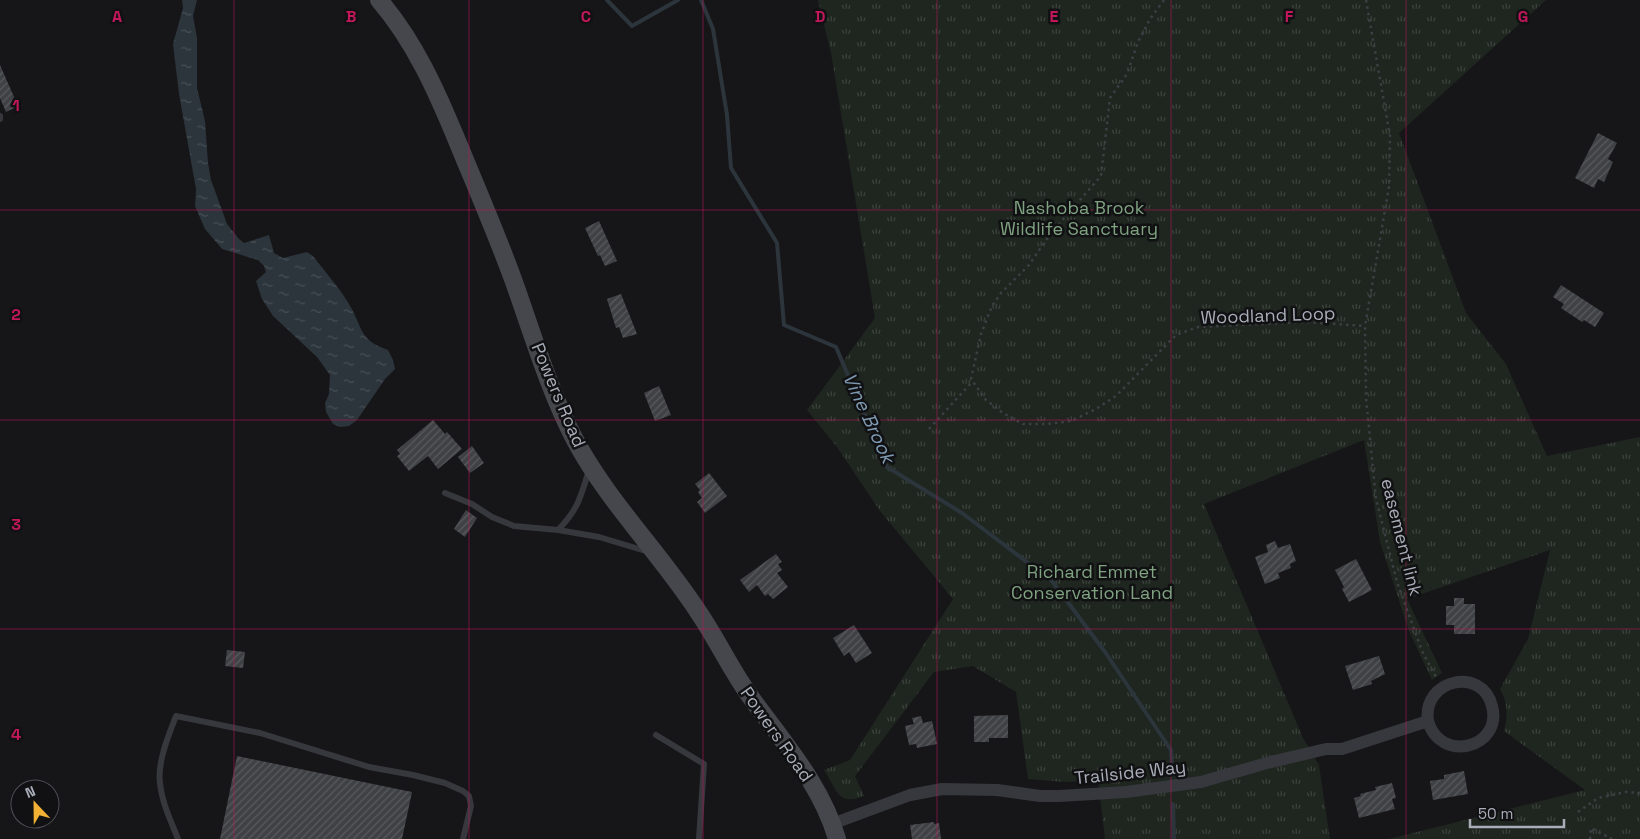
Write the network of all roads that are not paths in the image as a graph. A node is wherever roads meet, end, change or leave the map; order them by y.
1 (379, 0) edge
2 (591, 464) junction
3 (444, 492) dead end
4 (558, 530) junction
5 (657, 555) junction
6 (1428, 721) junction
7 (656, 735) dead end
8 (835, 831) edge
9 (178, 839) edge
10 (463, 839) edge
11 (699, 839) edge

1 - 2 main road, Powers Road
2 - 4 lane
2 - 5 main road, Powers Road
3 - 4 lane
4 - 5 lane
5 - 8 main road, Powers Road
6 - 6 street
6 - 8 street, Trailside Way
7 - 11 lane
9 - 10 lane

